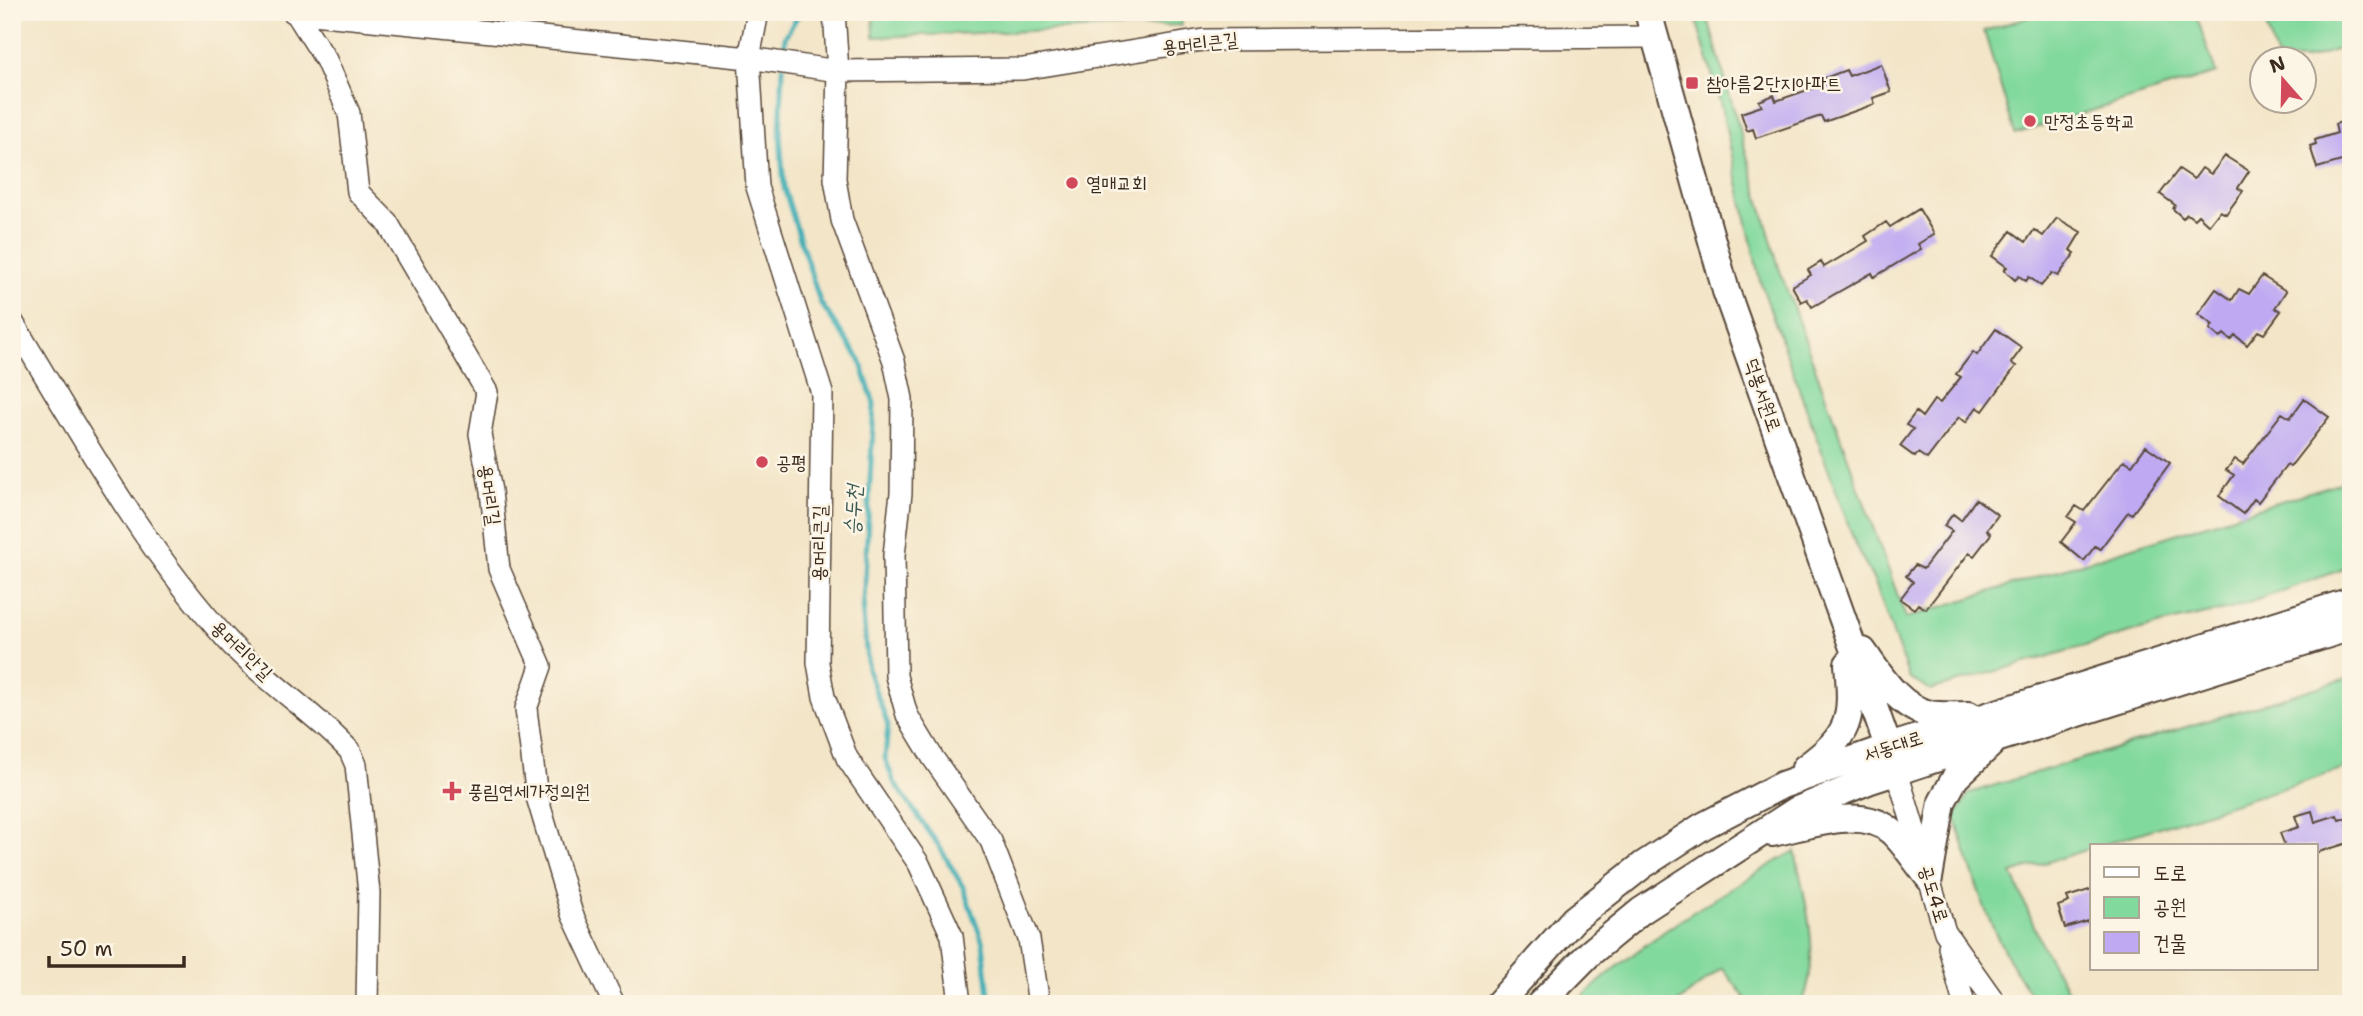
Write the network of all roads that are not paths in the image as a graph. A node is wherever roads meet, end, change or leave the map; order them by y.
1 (758, 12) edge
2 (834, 12) edge
3 (294, 13) edge
4 (1651, 25) edge
5 (759, 61) junction
6 (831, 70) junction
7 (12, 321) edge
8 (2351, 601) edge
9 (1845, 627) junction
10 (2351, 627) edge
11 (1994, 727) junction
12 (1893, 759) junction
13 (1782, 785) junction
14 (1753, 837) junction
15 (1929, 878) junction
16 (1945, 932) junction
17 (367, 1004) edge
18 (614, 1004) edge
19 (960, 1004) edge
20 (1039, 1004) edge
21 (1498, 1004) edge
22 (1540, 1004) edge
23 (1964, 1004) edge
24 (1996, 1004) edge

1 - 5 street
2 - 6 street
3 - 5 street, 용머리큰길
3 - 18 street, 용머리길
4 - 6 street, 용머리큰길
4 - 9 main road, 덕봉서원로
5 - 6 street, 용머리큰길
5 - 19 street, 용머리큰길
6 - 20 street
7 - 17 street, 용머리안길
8 - 11 main road, 서동대로
9 - 11 main road
9 - 12 main road, 덕봉서원로
9 - 13 main road
10 - 11 main road, 서동대로
11 - 12 main road, 서동대로
11 - 15 main road
12 - 13 main road, 서동대로
12 - 14 main road, 서동대로
12 - 15 street, 공도4로
13 - 21 main road, 서동대로
14 - 15 main road
14 - 22 main road, 서동대로
15 - 16 street, 공도4로
16 - 23 street
16 - 24 street, 공도4로

